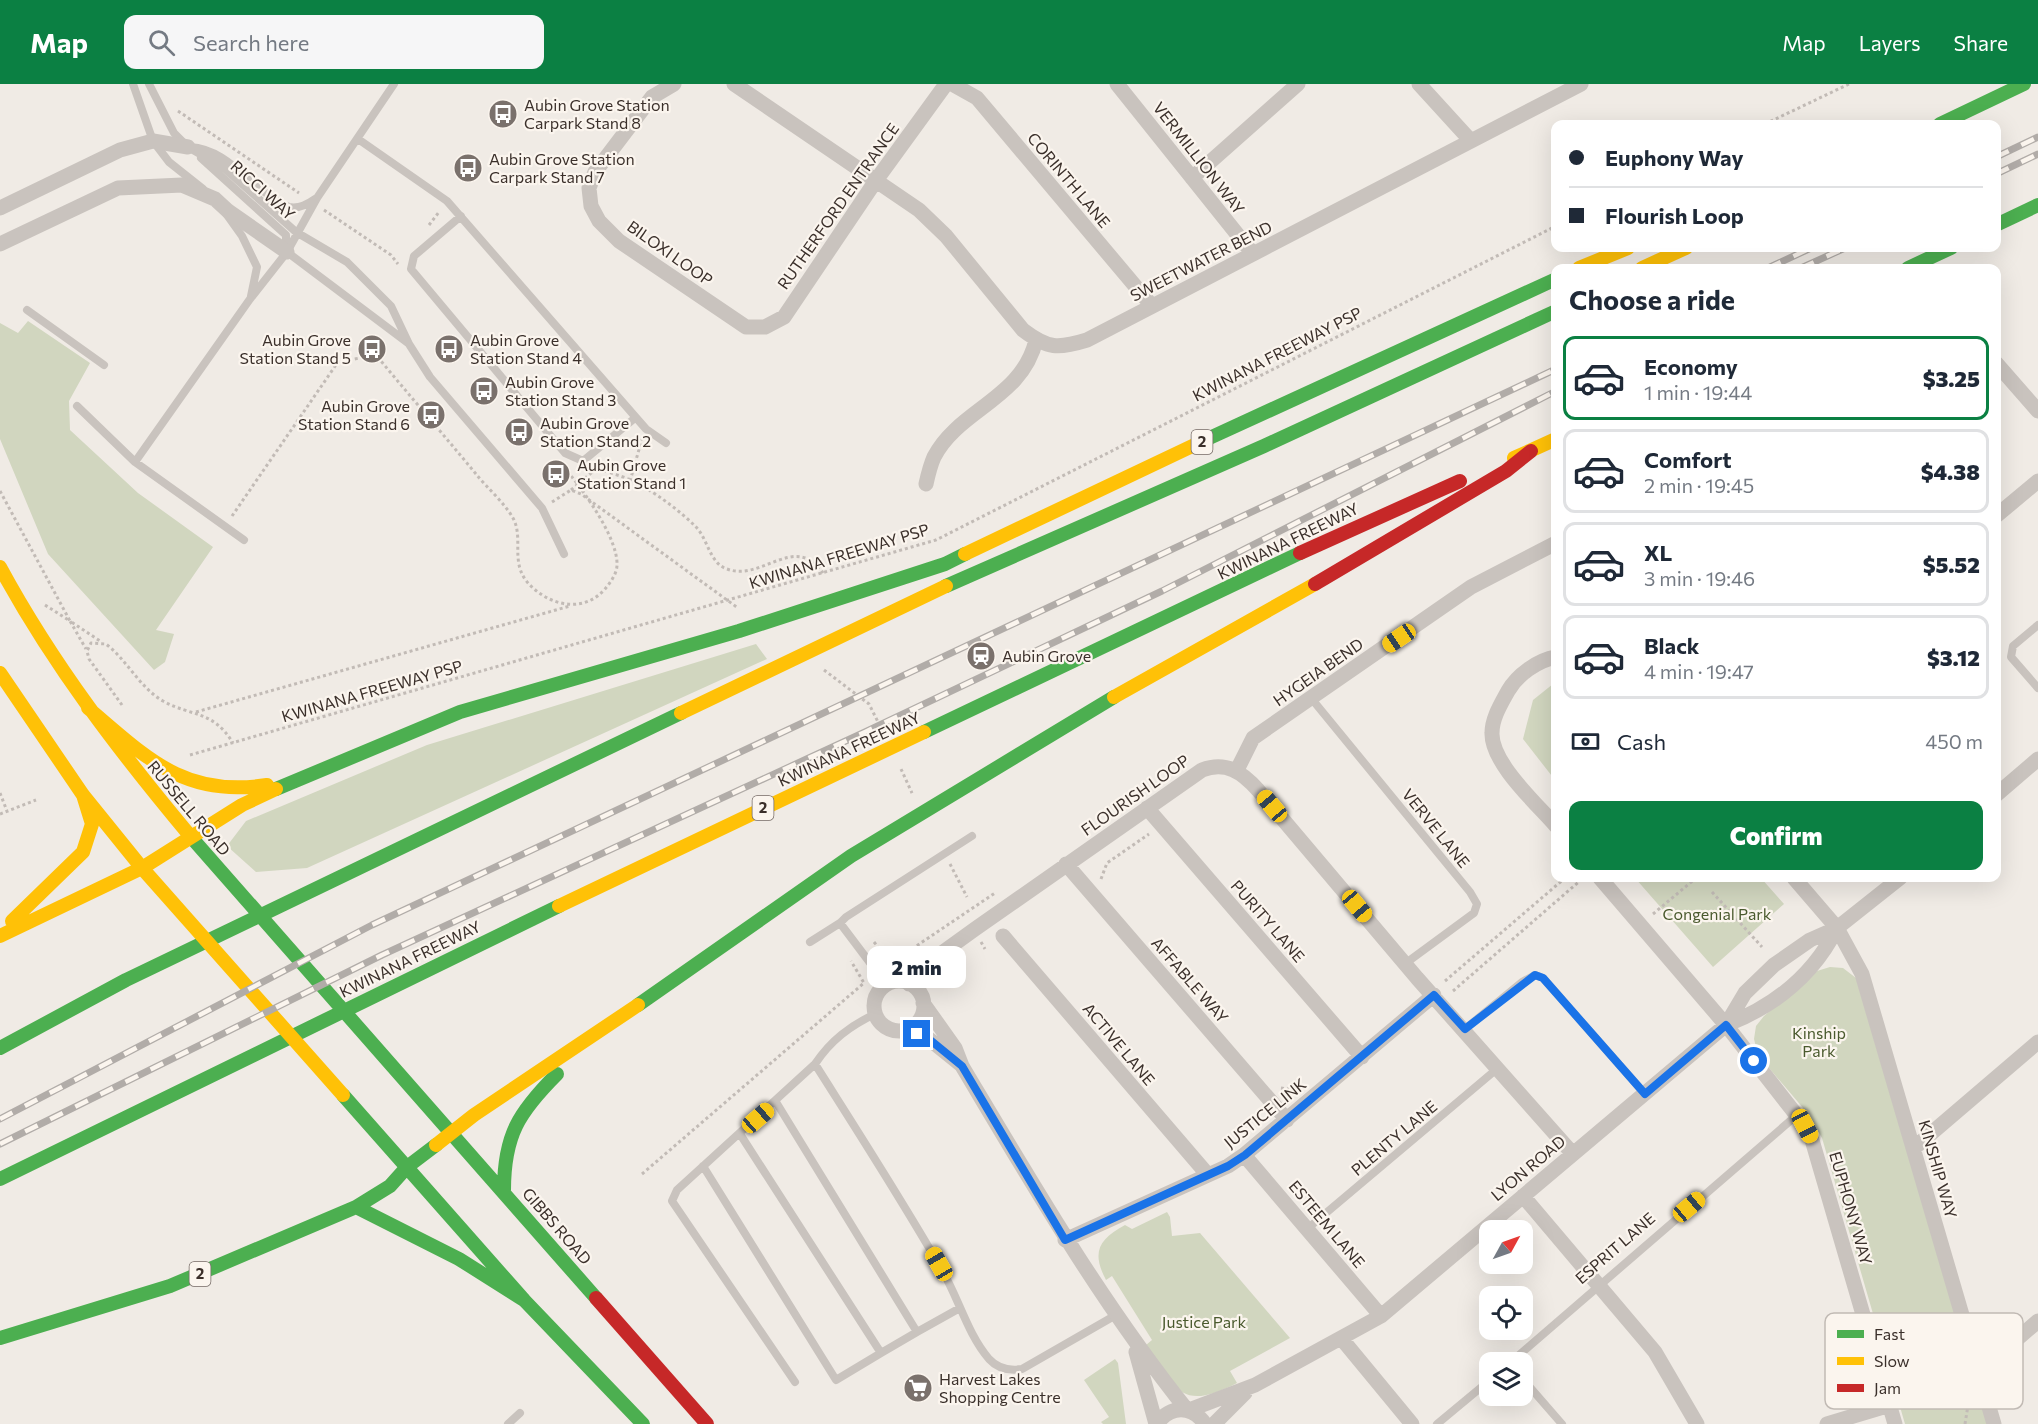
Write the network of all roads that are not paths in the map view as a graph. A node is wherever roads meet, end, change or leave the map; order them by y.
1 (133, 84) edge
2 (149, 84) edge
3 (394, 84) edge
4 (674, 84) edge
5 (734, 84) edge
6 (946, 84) edge
7 (952, 84) edge
8 (1117, 84) edge
9 (1298, 84) edge
10 (1419, 84) edge
11 (2024, 84) edge
12 (1570, 86) edge
13 (1948, 120) edge
14 (358, 139) junction
15 (153, 141) junction
16 (1471, 141) junction
17 (189, 147) junction
18 (1192, 178) junction
19 (877, 179) junction
20 (317, 198) junction
21 (215, 199) junction
22 (2038, 205) edge
23 (0, 208) edge
24 (460, 216) junction
25 (2001, 223) edge
26 (297, 232) junction
27 (0, 244) edge
28 (286, 252) junction
29 (1618, 252) edge
30 (1677, 252) edge
31 (1942, 252) edge
32 (1252, 254) junction
33 (1589, 264) edge
34 (1651, 264) edge
35 (1917, 264) edge
36 (1551, 281) edge
37 (250, 299) junction
38 (1152, 306) junction
39 (27, 310) dead end
40 (1551, 313) edge
41 (746, 327) joint
42 (1035, 340) junction
43 (409, 344) junction
44 (105, 365) dead end
45 (2001, 369) edge
46 (77, 406) dead end
47 (2038, 411) edge
48 (635, 417) junction
49 (1551, 441) edge
50 (666, 443) dead end
51 (1531, 451) junction
52 (135, 462) junction
53 (2038, 481) edge
54 (926, 484) dead end
55 (2001, 512) edge
56 (244, 540) dead end
57 (1551, 546) edge
58 (564, 554) dead end
59 (0, 567) edge
60 (2038, 624) edge
61 (1551, 659) edge
62 (0, 673) edge
63 (2038, 688) edge
64 (1311, 698) junction
65 (88, 708) junction
66 (2038, 759) edge
67 (1236, 770) junction
68 (306, 775) junction
69 (2001, 788) edge
70 (83, 795) junction
71 (1147, 808) junction
72 (1551, 820) edge
73 (972, 836) dead end
74 (191, 837) junction
75 (1066, 864) junction
76 (142, 868) junction
77 (1603, 882) edge
78 (1797, 882) edge
79 (1895, 882) edge
80 (840, 923) junction
81 (1837, 928) junction
82 (0, 935) edge
83 (1004, 936) dead end
84 (810, 942) dead end
85 (1406, 963) junction
86 (886, 984) junction
87 (909, 984) junction
88 (1434, 995) junction
89 (923, 1003) junction
90 (875, 1014) junction
91 (1726, 1025) junction
92 (1465, 1029) junction
93 (905, 1030) junction
94 (595, 1036) junction
95 (2038, 1042) edge
96 (0, 1048) edge
97 (379, 1050) joint
98 (1362, 1057) junction
99 (815, 1064) junction
100 (962, 1066) junction
101 (1498, 1068) junction
102 (1645, 1094) junction
103 (776, 1102) junction
104 (1797, 1115) junction
105 (1287, 1120) junction
106 (451, 1132) junction
107 (740, 1134) junction
108 (1914, 1148) junction
109 (1573, 1154) junction
110 (1245, 1155) junction
111 (703, 1166) junction
112 (407, 1167) junction
113 (1208, 1175) junction
114 (0, 1179) edge
115 (504, 1190) junction
116 (1523, 1196) junction
117 (356, 1207) junction
118 (1307, 1229) junction
119 (1065, 1240) junction
120 (1600, 1284) junction
121 (524, 1300) junction
122 (960, 1308) junction
123 (1863, 1313) edge
124 (1962, 1313) edge
125 (1116, 1315) junction
126 (1381, 1316) junction
127 (2038, 1321) edge
128 (917, 1332) junction
129 (2023, 1334) edge
130 (0, 1338) edge
131 (1341, 1338) junction
132 (1134, 1343) junction
133 (1522, 1352) edge
134 (881, 1353) junction
135 (795, 1382) dead end
136 (1255, 1385) junction
137 (1479, 1389) edge
138 (1533, 1391) edge
139 (1877, 1409) edge
140 (1891, 1409) edge
141 (1990, 1409) edge
142 (1188, 1410) junction
143 (520, 1413) dead end
144 (1410, 1423) edge
145 (508, 1424) edge
146 (643, 1424) edge
147 (707, 1424) edge
148 (1157, 1424) edge
149 (1205, 1424) edge
150 (1214, 1424) edge
151 (1437, 1424) edge
152 (1562, 1424) edge
153 (1697, 1424) edge
154 (1827, 1424) edge
155 (1895, 1424) edge
156 (1994, 1424) edge

1 - 15 lane
2 - 17 lane
3 - 14 lane
4 - 41 street, BILOXI LOOP
5 - 19 street, SWEETWATER BEND
6 - 19 street, RUTHERFORD ENTRANCE
7 - 38 street, CORINTH LANE
8 - 18 street, VERMILLION WAY
9 - 18 street
10 - 16 street
11 - 13 main road
12 - 16 street, SWEETWATER BEND
14 - 20 lane
14 - 24 lane
15 - 17 street
15 - 21 lane
15 - 23 street
16 - 32 street, SWEETWATER BEND
17 - 20 lane
17 - 26 lane
17 - 28 lane, RICCI WAY
18 - 32 street, VERMILLION WAY
19 - 41 street, RUTHERFORD ENTRANCE
19 - 42 street, SWEETWATER BEND
20 - 26 lane
21 - 27 street
21 - 28 street
21 - 37 lane
22 - 25 main road
24 - 48 lane
24 - 48 lane
26 - 28 lane
26 - 43 lane
28 - 37 lane
28 - 43 lane
29 - 33 main road
30 - 34 main road
31 - 35 main road
32 - 38 street, SWEETWATER BEND
36 - 68 main road, 2
37 - 52 lane
38 - 42 street, SWEETWATER BEND
39 - 44 lane
40 - 96 main road, 2
42 - 54 street
43 - 58 lane
45 - 47 street
46 - 52 lane
48 - 50 lane
49 - 51 main road, KWINANA FREEWAY / 2
51 - 94 main road, 2
51 - 114 main road, KWINANA FREEWAY / 2
52 - 56 lane
53 - 55 street
57 - 64 street, HYGEIA BEND
59 - 65 main road, RUSSELL ROAD
60 - 63 lane
61 - 72 street
62 - 70 main road
64 - 67 street, HYGEIA BEND
64 - 85 lane, VERVE LANE
65 - 68 main road
65 - 74 main road, RUSSELL ROAD
66 - 69 street
67 - 71 street, FLOURISH LOOP
67 - 85 street
68 - 74 main road, 2
70 - 76 main road
70 - 82 main road
71 - 75 street, FLOURISH LOOP
71 - 98 street, PURITY LANE
73 - 80 lane
74 - 76 main road, 2
74 - 97 main road, RUSSELL ROAD
75 - 87 street, FLOURISH LOOP
75 - 105 street, AFFABLE WAY
76 - 82 main road, 2
76 - 112 main road
77 - 91 street, EUPHONY WAY
78 - 81 street, KINSHIP WAY
79 - 81 street, LYON ROAD
80 - 84 lane
80 - 86 lane
81 - 91 street, LYON ROAD
81 - 91 street, LYON ROAD
81 - 108 street, KINSHIP WAY
83 - 113 street, ACTIVE LANE
85 - 88 street
86 - 87 street
86 - 90 street
87 - 89 street
88 - 92 street
88 - 98 street, JUSTICE LINK
89 - 93 street
89 - 100 street
90 - 93 street
90 - 99 lane
91 - 102 street, LYON ROAD
91 - 104 street, EUPHONY WAY
92 - 101 street
92 - 102 lane
93 - 100 street
94 - 106 main road, 2
94 - 115 main road
95 - 108 street
97 - 106 main road, GIBBS ROAD
98 - 105 street, JUSTICE LINK
99 - 103 lane
99 - 122 lane
100 - 119 street
101 - 109 street
101 - 118 lane, PLENTY LANE
102 - 109 street, LYON ROAD
103 - 107 lane
103 - 128 lane
104 - 120 lane, ESPRIT LANE
104 - 123 street, EUPHONY WAY
105 - 110 street, JUSTICE LINK
106 - 112 main road, 2
106 - 115 main road, GIBBS ROAD
107 - 111 lane
107 - 134 lane
108 - 124 street, KINSHIP WAY
109 - 116 street, LYON ROAD
110 - 113 street, JUSTICE LINK
110 - 118 street, ESTEEM LANE
111 - 134 lane
111 - 135 lane
112 - 117 main road, 2
112 - 121 main road
113 - 119 street, JUSTICE LINK
115 - 147 main road, GIBBS ROAD
116 - 120 street
116 - 126 street, LYON ROAD
117 - 121 main road
117 - 130 main road, 2
118 - 126 street, ESTEEM LANE
119 - 125 street
120 - 133 lane, ESPRIT LANE
120 - 153 street
121 - 146 main road
122 - 125 lane
122 - 128 lane
125 - 132 street
126 - 131 street, LYON ROAD
127 - 129 street
128 - 134 lane
131 - 136 street, LYON ROAD
131 - 144 street
132 - 142 street
132 - 148 street
136 - 142 street, LYON ROAD
136 - 150 street, LYON ROAD
137 - 151 lane
138 - 152 lane
139 - 154 street
140 - 155 street, EUPHONY WAY
141 - 156 street, KINSHIP WAY
142 - 148 street, LYON ROAD
142 - 149 street
143 - 145 lane

